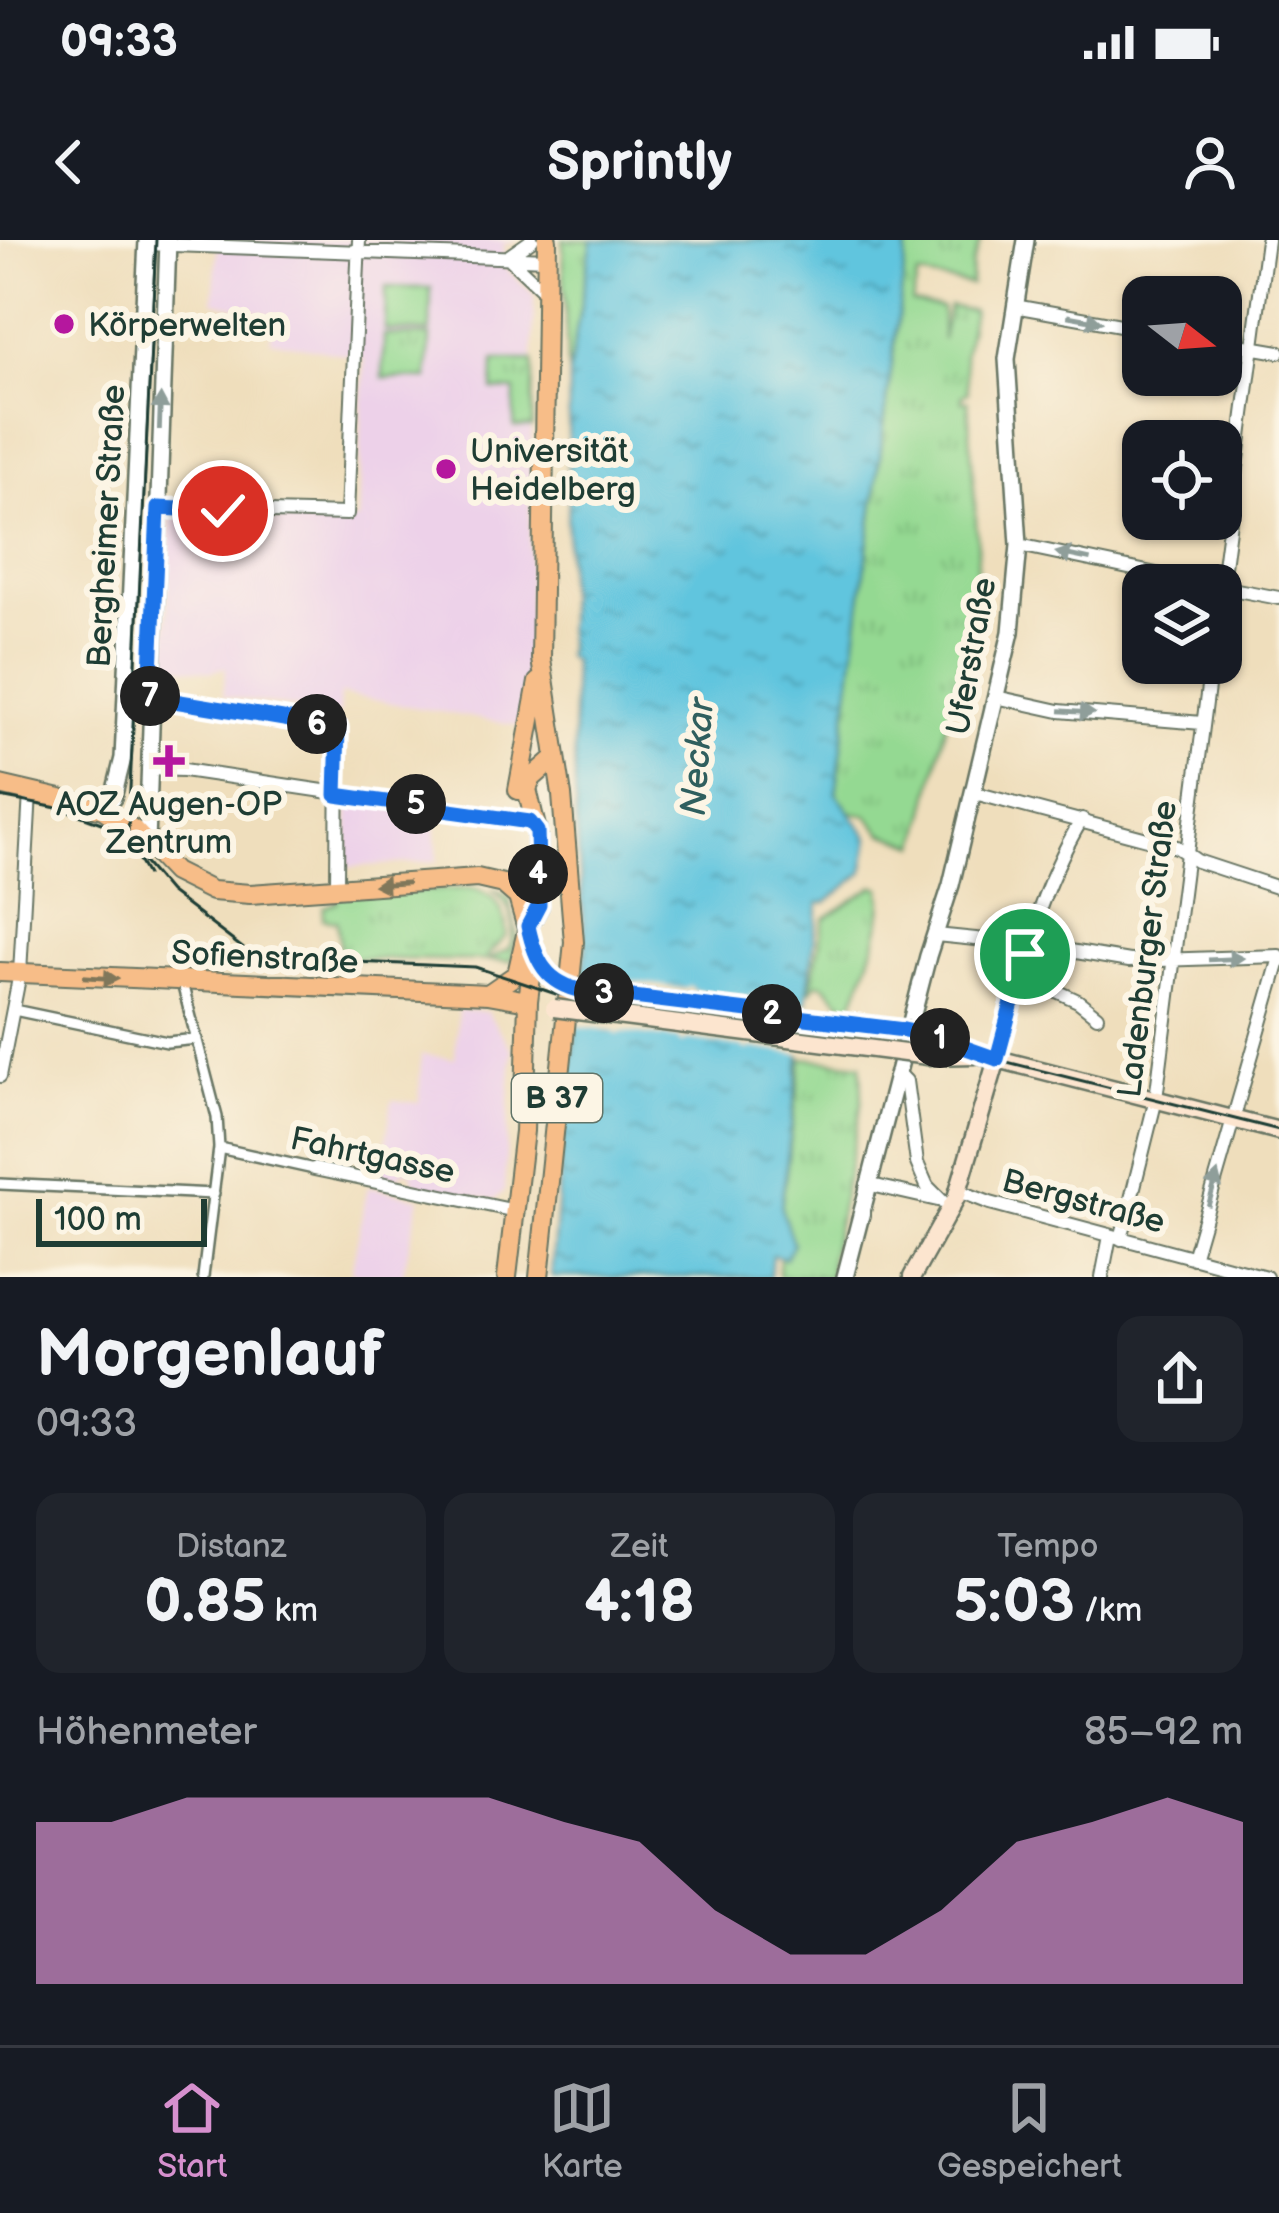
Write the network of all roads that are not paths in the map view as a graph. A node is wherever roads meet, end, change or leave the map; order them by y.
1 (532, 240) edge
2 (1026, 240) edge
3 (1267, 240) edge
4 (147, 242) edge
5 (168, 242) edge
6 (358, 245) edge
7 (547, 249) edge
8 (508, 257) junction
9 (547, 295) junction
10 (1014, 306) junction
11 (1122, 325) edge
12 (1242, 345) edge
13 (1252, 347) junction
14 (1279, 352) edge
15 (158, 508) junction
16 (1019, 545) junction
17 (1224, 564) edge
18 (1122, 567) edge
19 (1242, 592) edge
20 (1279, 598) edge
21 (541, 659) junction
22 (1208, 684) edge
23 (150, 697) junction
24 (996, 697) junction
25 (1202, 723) junction
26 (556, 757) junction
27 (148, 769) junction
28 (11, 785) edge
29 (336, 792) junction
30 (526, 793) junction
31 (974, 793) junction
32 (562, 795) junction
33 (103, 809) junction
34 (1082, 819) junction
35 (527, 824) junction
36 (141, 836) junction
37 (1186, 853) junction
38 (537, 863) junction
39 (337, 888) junction
40 (1279, 888) edge
41 (511, 889) junction
42 (528, 926) junction
43 (936, 935) junction
44 (1027, 944) junction
45 (533, 953) junction
46 (1279, 959) edge
47 (1173, 961) junction
48 (10, 972) edge
49 (1020, 974) junction
50 (182, 983) junction
51 (1276, 986) edge
52 (488, 994) junction
53 (520, 1008) junction
54 (14, 1010) junction
55 (1097, 1016) dead end
56 (197, 1039) junction
57 (989, 1057) junction
58 (0, 1076) edge
59 (902, 1076) junction
60 (1156, 1099) junction
61 (1234, 1119) junction
62 (1279, 1131) edge
63 (219, 1148) junction
64 (314, 1169) joint
65 (0, 1184) edge
66 (867, 1184) junction
67 (214, 1195) junction
68 (951, 1199) junction
69 (516, 1211) junction
70 (1121, 1239) junction
71 (1192, 1258) junction
72 (203, 1277) edge
73 (507, 1277) edge
74 (539, 1277) edge
75 (845, 1277) edge
76 (912, 1277) edge
77 (1102, 1277) edge
78 (1265, 1277) edge

1 - 8 street
2 - 10 street, Uferstraße
3 - 13 street
4 - 5 street
4 - 33 street, Bergheimer Straße
5 - 6 street
15 -> 5 street, Bergheimer Straße
6 - 8 street
6 - 15 street
7 - 8 street
7 - 9 main road, B 37
8 - 9 street
9 - 21 main road, B 37
10 -> 11 street
10 - 16 street, Uferstraße
12 - 13 street
13 - 14 street
13 - 17 street
15 - 23 street, Bergheimer Straße
18 -> 16 street
16 - 24 street, Uferstraße
19 - 20 street
21 - 26 main road, B 37
21 - 35 main road
22 - 25 street, Ladenburger Straße
23 - 27 street, Bergheimer Straße
23 - 29 street
24 -> 25 street
24 - 31 street, Uferstraße
25 - 37 street, Ladenburger Straße
26 - 30 main road
26 - 32 main road, B 37
27 - 29 street
27 - 36 street, Bergheimer Straße
28 - 33 main road
28 - 48 street
29 - 35 street
29 - 39 street
30 - 32 main road
30 - 35 main road
31 - 34 street
31 - 43 street, Uferstraße
32 - 74 main road, B 37
33 - 36 main road
34 - 37 street
34 - 44 street
35 - 38 main road
36 - 39 main road
37 - 40 street
37 - 47 street, Ladenburger Straße
38 - 41 main road
38 - 42 main road
41 -> 39 main road
41 - 42 main road
42 - 45 main road
42 - 52 main road
43 - 44 street
43 - 59 street, Uferstraße
44 - 47 street
44 - 49 street
45 - 53 main road
45 - 57 main road, bridge
47 -> 46 street
46 - 51 street
47 - 60 street, Ladenburger Straße
48 -> 50 main road, Sofienstraße
48 - 54 street
49 - 55 street
49 - 57 street
50 - 52 main road, Sofienstraße
50 - 56 street
51 - 61 street
52 - 53 main road
53 - 57 main road, bridge
53 - 69 main road
54 - 56 street
54 - 58 street
56 - 63 street
57 - 60 main road
57 - 68 main road
59 - 66 street, Uferstraße
59 - 68 street, Uferstraße
60 - 61 main road
60 - 70 street, Ladenburger Straße
61 - 62 main road
71 -> 61 street
63 - 64 street, Fahrtgasse
63 - 67 street
64 - 69 street, Fahrtgasse
65 - 67 street
66 - 68 street, Bergstraße
66 - 75 street, Uferstraße
67 - 72 street
68 - 70 street, Bergstraße
68 - 76 main road
69 - 73 main road
70 - 71 street, Bergstraße
70 - 77 street, Ladenburger Straße
71 - 78 street, Bergstraße

